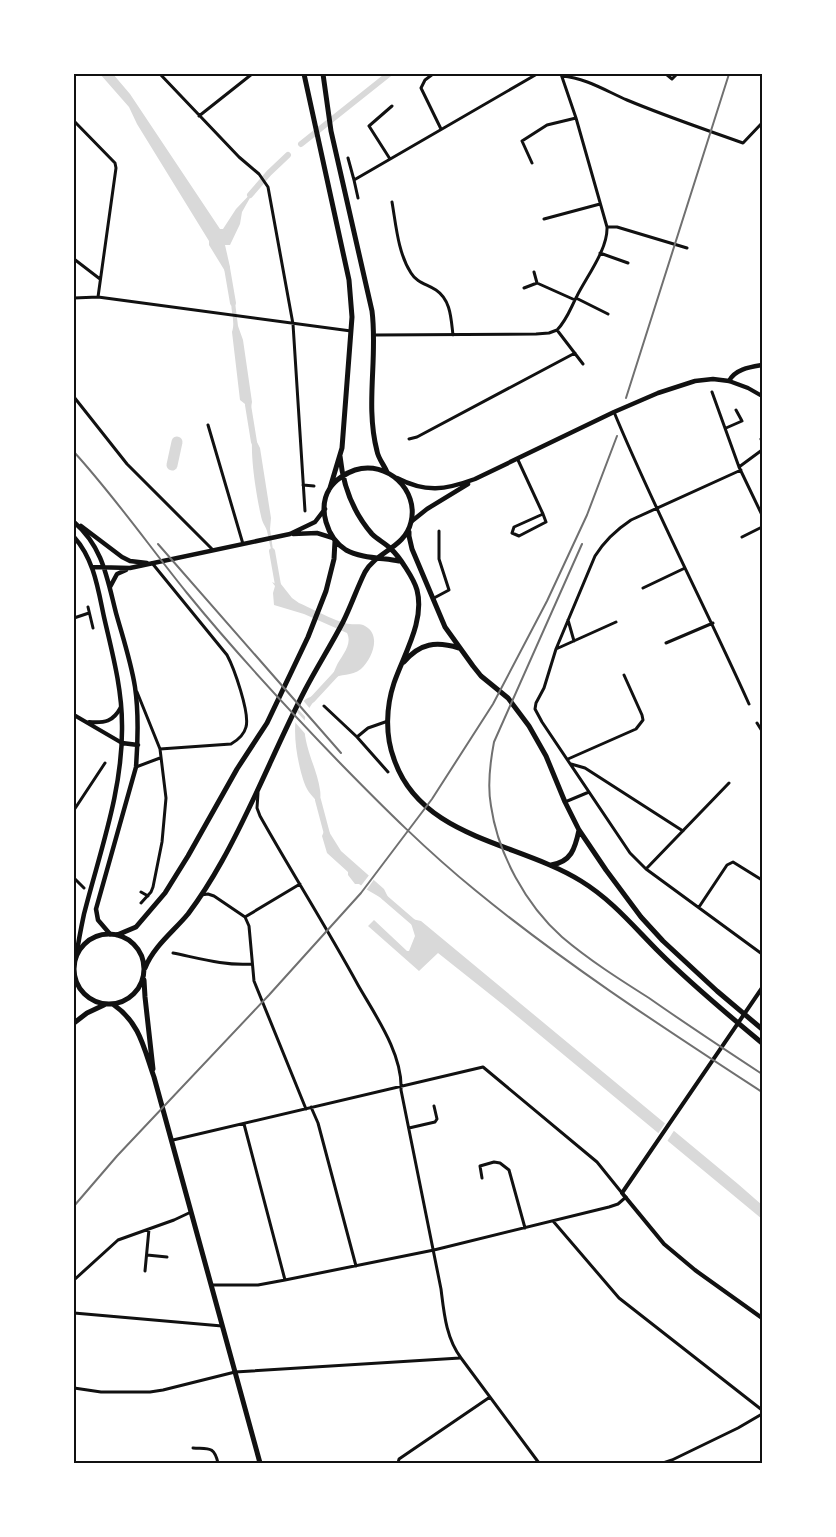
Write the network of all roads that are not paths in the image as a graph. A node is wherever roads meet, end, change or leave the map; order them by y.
1 (160, 74) edge
2 (252, 74) edge
3 (304, 74) edge
4 (323, 74) edge
5 (433, 74) edge
6 (536, 74) edge
7 (666, 74) edge
8 (677, 74) edge
9 (562, 75) edge
10 (392, 106) dead end
11 (200, 116) junction
12 (576, 118) junction
13 (74, 121) edge
14 (762, 123) edge
15 (441, 129) junction
16 (348, 158) dead end
17 (390, 159) junction
18 (532, 163) dead end
19 (354, 180) junction
20 (358, 198) dead end
21 (392, 202) dead end
22 (600, 204) junction
23 (544, 219) dead end
24 (607, 227) junction
25 (687, 248) dead end
26 (600, 253) junction
27 (74, 259) edge
28 (628, 263) dead end
29 (534, 272) dead end
30 (100, 279) junction
31 (537, 283) junction
32 (524, 288) dead end
33 (98, 297) junction
34 (74, 298) edge
35 (575, 299) junction
36 (608, 314) dead end
37 (293, 324) junction
38 (557, 330) junction
39 (351, 331) junction
40 (375, 335) junction
41 (453, 335) junction
42 (575, 353) junction
43 (583, 364) dead end
44 (762, 364) edge
45 (729, 381) junction
46 (712, 392) dead end
47 (762, 396) edge
48 (74, 397) edge
49 (736, 410) dead end
50 (614, 412) junction
51 (208, 425) dead end
52 (726, 428) junction
53 (409, 439) dead end
54 (762, 450) edge
55 (340, 456) junction
56 (518, 460) junction
57 (740, 468) junction
58 (387, 472) junction
59 (395, 476) junction
60 (342, 477) junction
61 (475, 479) junction
62 (303, 485) junction
63 (314, 486) dead end
64 (330, 488) junction
65 (656, 508) junction
66 (325, 509) junction
67 (305, 511) dead end
68 (762, 512) edge
69 (542, 514) junction
70 (74, 522) edge
71 (411, 523) junction
72 (762, 527) edge
73 (439, 531) dead end
74 (290, 534) junction
75 (74, 537) edge
76 (742, 537) dead end
77 (334, 539) junction
78 (243, 544) junction
79 (392, 549) junction
80 (213, 550) junction
81 (378, 557) junction
82 (399, 560) junction
83 (152, 563) junction
84 (92, 566) junction
85 (104, 567) junction
86 (130, 568) junction
87 (685, 568) junction
88 (110, 588) junction
89 (643, 588) dead end
90 (434, 598) junction
91 (88, 607) dead end
92 (89, 613) junction
93 (74, 618) edge
94 (568, 620) junction
95 (616, 622) dead end
96 (713, 623) junction
97 (93, 628) dead end
98 (574, 641) junction
99 (666, 643) dead end
100 (459, 648) junction
101 (556, 649) junction
102 (400, 666) junction
103 (624, 675) dead end
104 (135, 686) junction
105 (749, 704) dead end
106 (324, 706) dead end
107 (122, 707) junction
108 (74, 714) edge
109 (388, 721) junction
110 (87, 722) junction
111 (757, 723) dead end
112 (762, 731) edge
113 (356, 737) junction
114 (122, 744) junction
115 (138, 745) junction
116 (160, 748) junction
117 (160, 758) junction
118 (568, 759) junction
119 (104, 762) dead end
120 (570, 764) junction
121 (136, 767) junction
122 (388, 772) dead end
123 (729, 783) dead end
124 (259, 790) junction
125 (589, 792) junction
126 (565, 802) junction
127 (74, 810) edge
128 (579, 830) junction
129 (683, 831) junction
130 (550, 866) junction
131 (646, 869) junction
132 (74, 878) edge
133 (762, 880) edge
134 (300, 884) junction
135 (84, 888) dead end
136 (141, 892) dead end
137 (201, 895) junction
138 (148, 896) junction
139 (141, 902) dead end
140 (699, 908) junction
141 (246, 917) junction
142 (110, 934) junction
143 (117, 935) junction
144 (173, 953) dead end
145 (762, 954) edge
146 (76, 958) junction
147 (251, 964) junction
148 (145, 968) junction
149 (74, 969) edge
150 (144, 976) junction
151 (762, 989) edge
152 (105, 1005) junction
153 (114, 1005) junction
154 (74, 1023) edge
155 (762, 1029) edge
156 (762, 1043) edge
157 (154, 1077) junction
158 (402, 1086) junction
159 (434, 1106) dead end
160 (311, 1108) junction
161 (306, 1109) junction
162 (244, 1124) junction
163 (409, 1128) junction
164 (173, 1140) junction
165 (482, 1178) dead end
166 (622, 1193) junction
167 (626, 1197) junction
168 (191, 1212) junction
169 (553, 1221) junction
170 (525, 1228) junction
171 (149, 1229) junction
172 (434, 1250) junction
173 (147, 1255) junction
174 (166, 1257) dead end
175 (356, 1266) junction
176 (145, 1271) dead end
177 (74, 1280) edge
178 (285, 1280) junction
179 (212, 1285) junction
180 (74, 1313) edge
181 (762, 1318) edge
182 (222, 1326) junction
183 (461, 1358) junction
184 (234, 1372) junction
185 (74, 1388) edge
186 (490, 1396) junction
187 (762, 1410) edge
188 (762, 1414) edge
189 (193, 1448) dead end
190 (218, 1463) edge
191 (260, 1463) edge
192 (398, 1463) edge
193 (539, 1463) edge
194 (663, 1463) edge

1 - 11 street
2 - 11 street
3 - 39 highway
4 - 40 highway
5 - 15 street
6 - 15 street
7 - 8 street
9 - 12 street
9 - 14 street
10 - 17 street
11 - 37 street
12 - 18 street
12 - 22 street
13 - 30 street
15 - 17 street
16 - 19 street
17 - 19 street
19 - 20 street
21 - 41 street
22 - 23 street
22 - 24 street
24 - 25 street
24 - 26 street
26 - 28 street
26 - 35 street
27 - 30 street
29 - 31 street
30 - 33 street
31 - 32 street
31 - 35 street
33 - 34 street
33 - 37 street
35 - 36 street
35 - 38 street
37 - 39 street
37 - 62 street
38 - 41 street
38 - 42 street
39 - 55 highway
40 - 41 street
40 - 58 highway
42 - 43 street
42 - 53 street
44 - 45 main road
45 - 47 street
45 - 50 main road
46 - 52 street
48 - 80 street
49 - 52 street
50 - 56 main road
50 - 65 street
51 - 78 street
52 - 57 street
54 - 57 street
55 - 60 highway
55 - 64 highway
56 - 61 main road
56 - 69 street
57 - 65 street
57 - 68 street
58 - 59 highway
58 - 60 highway
59 - 61 main road
59 - 71 highway
60 - 64 highway
60 - 79 highway
61 - 71 main road
62 - 63 street
62 - 67 street
64 - 66 highway
65 - 87 street
65 - 94 street
66 - 74 main road
66 - 77 highway
69 - 69 street
70 - 83 main road
70 - 85 main road
71 - 79 highway
71 - 90 highway
72 - 76 street
73 - 90 street
74 - 77 main road
74 - 78 main road
75 - 84 main road
77 - 81 highway
77 - 143 highway
78 - 80 main road
79 - 81 highway
79 - 82 highway
80 - 83 main road
81 - 82 highway
81 - 124 highway
82 - 102 highway
83 - 86 main road
83 - 116 street
84 - 85 main road
84 - 107 main road
85 - 86 main road
85 - 88 main road
86 - 88 main road
87 - 89 street
87 - 96 street
88 - 104 main road
90 - 100 highway
91 - 92 street
92 - 93 street
92 - 97 street
94 - 98 street
94 - 101 street
95 - 98 street
96 - 99 street
96 - 105 street
98 - 101 street
100 - 102 highway
100 - 126 highway
101 - 118 street
102 - 109 highway
103 - 118 street
104 - 115 main road
104 - 116 street
106 - 113 street
107 - 110 street
107 - 114 main road
108 - 110 street
109 - 113 street
109 - 130 highway
110 - 114 street
111 - 112 street
113 - 122 street
114 - 115 main road
114 - 146 main road
115 - 121 main road
116 - 117 street
117 - 121 street
117 - 138 street
118 - 120 street
119 - 127 street
120 - 125 street
120 - 129 street
121 - 142 main road
123 - 129 street
124 - 134 street
124 - 137 highway
125 - 126 street
125 - 131 street
126 - 128 highway
128 - 130 highway
128 - 155 highway
129 - 131 street
130 - 156 highway
131 - 140 street
132 - 135 street
133 - 140 street
134 - 141 street
134 - 158 street
136 - 138 street
137 - 141 street
137 - 148 highway
138 - 139 street
140 - 145 street
141 - 147 street
142 - 143 highway
142 - 146 highway
143 - 148 highway
144 - 147 street
146 - 149 highway
147 - 161 street
148 - 150 highway
149 - 152 highway
150 - 153 highway
150 - 157 highway
151 - 166 street
152 - 153 highway
152 - 154 highway
153 - 157 highway
157 - 164 highway
158 - 160 street
158 - 163 street
158 - 166 street
159 - 163 street
160 - 161 street
160 - 175 street
161 - 162 street
162 - 164 street
162 - 178 street
163 - 172 street
164 - 168 highway
165 - 170 street
166 - 167 street
167 - 169 street
167 - 181 street
168 - 171 street
168 - 179 highway
169 - 170 street
169 - 187 street
170 - 172 street
171 - 173 street
171 - 177 street
172 - 175 street
172 - 183 street
173 - 174 street
173 - 176 street
175 - 178 street
178 - 179 street
179 - 182 highway
180 - 182 street
182 - 184 highway
183 - 184 street
183 - 186 street
184 - 185 street
184 - 191 highway
186 - 192 street
186 - 193 street
188 - 194 street
189 - 190 street

